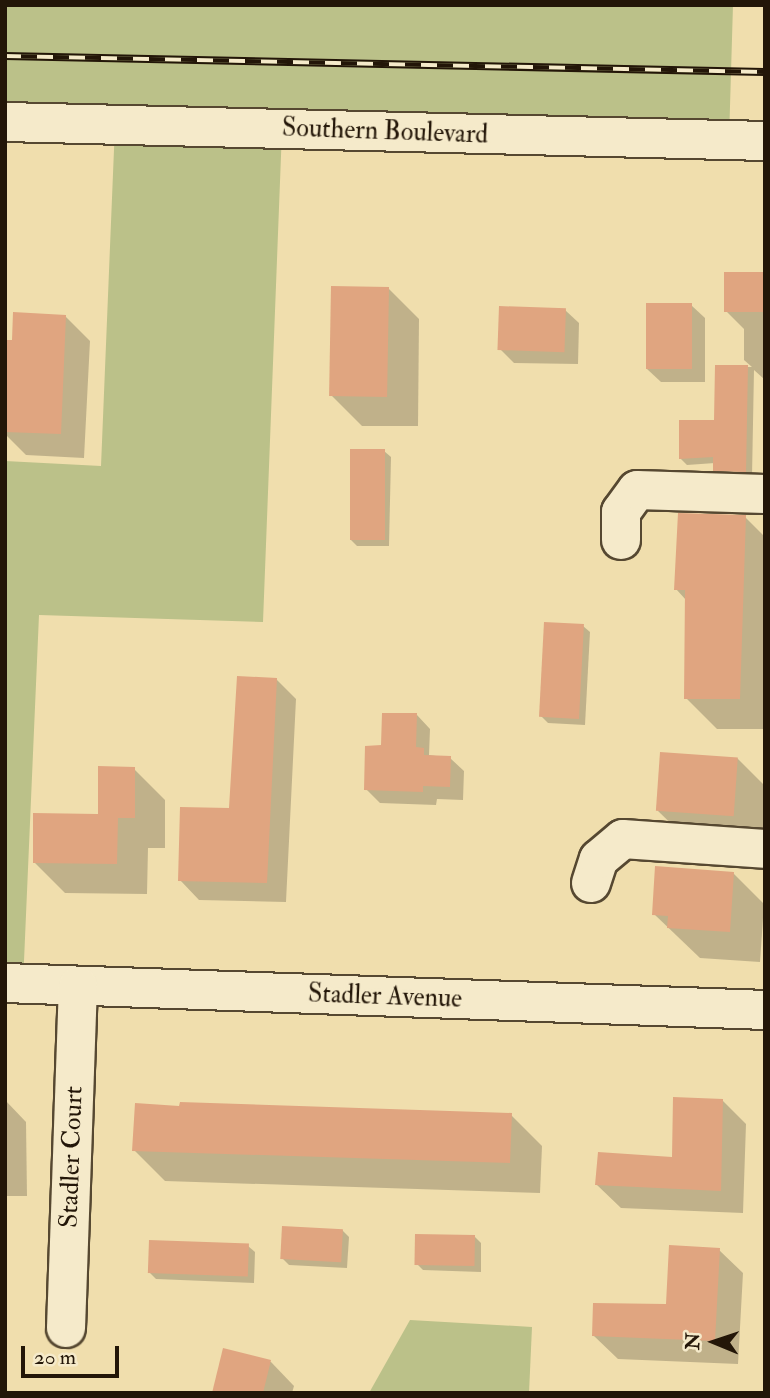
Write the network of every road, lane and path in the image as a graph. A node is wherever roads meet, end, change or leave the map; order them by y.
1 (5, 122) edge
2 (765, 141) edge
3 (765, 494) edge
4 (621, 540) dead end
5 (765, 849) edge
6 (591, 883) dead end
7 (5, 983) edge
8 (78, 986) junction
9 (765, 1010) edge
10 (66, 1328) dead end

1 - 2 street, Southern Boulevard
3 - 4 street
5 - 6 street
7 - 8 street, Stadler Avenue
8 - 9 street, Stadler Avenue
8 - 10 street, Stadler Court

